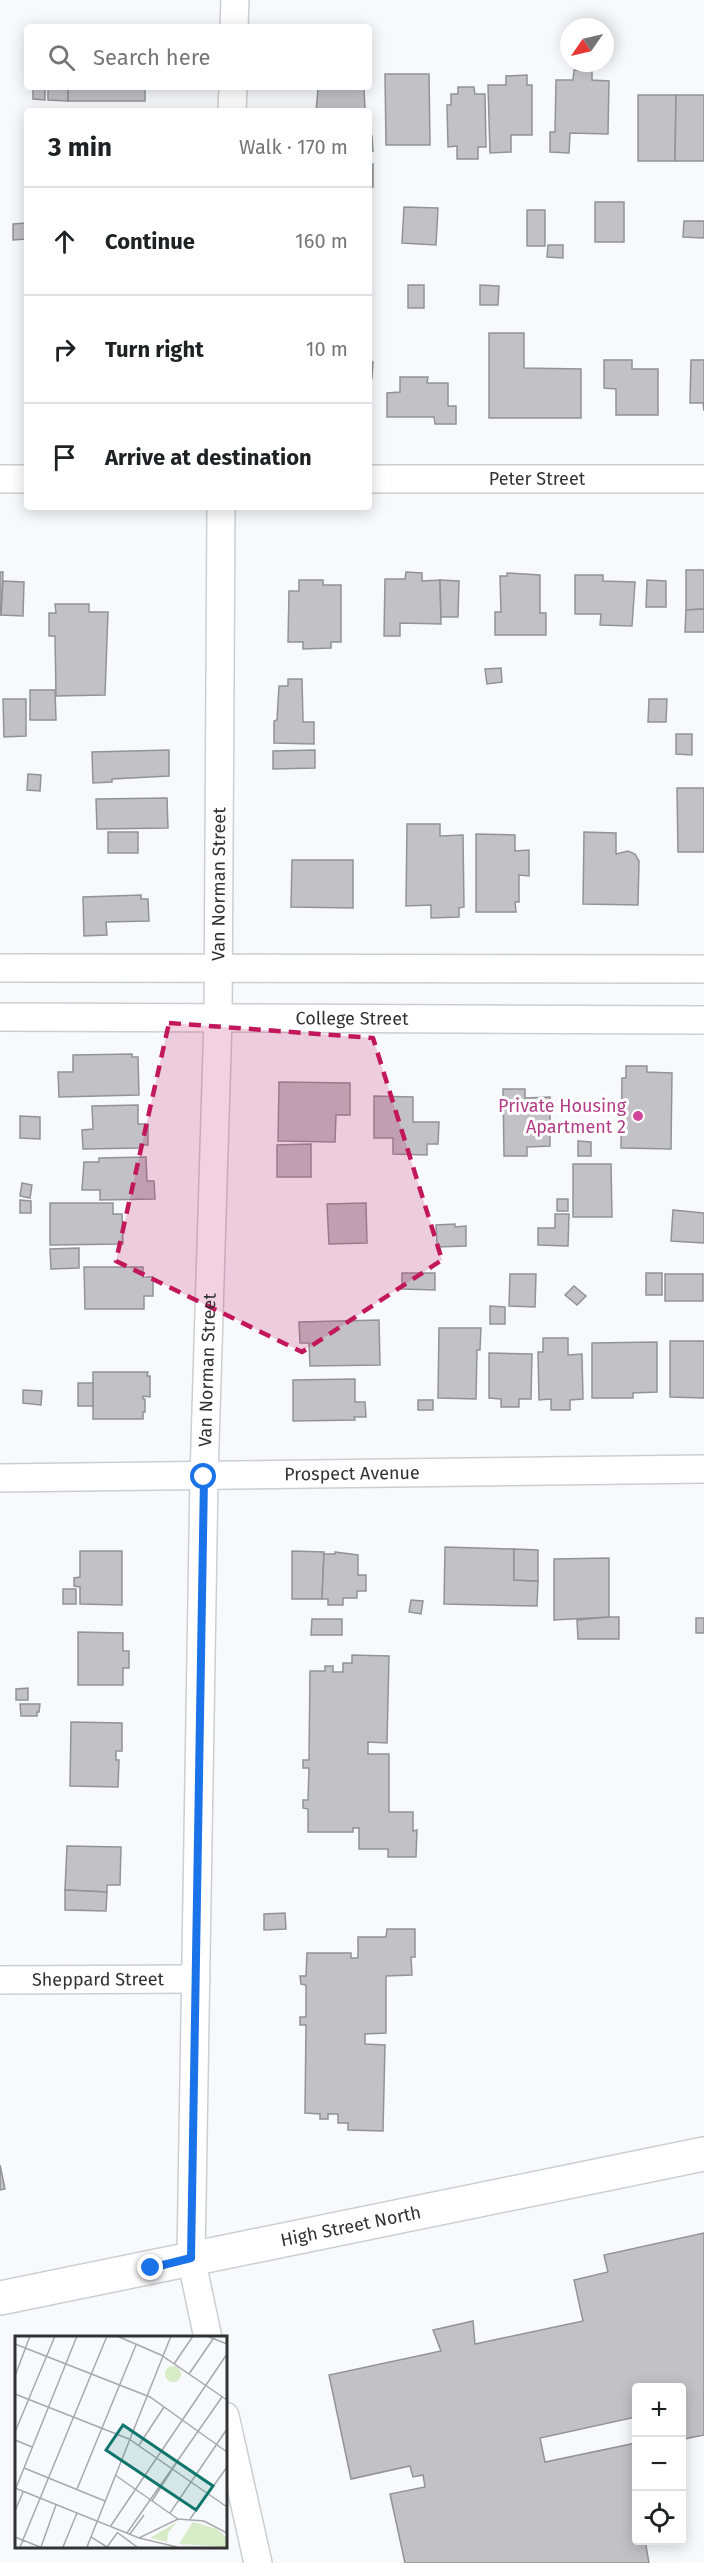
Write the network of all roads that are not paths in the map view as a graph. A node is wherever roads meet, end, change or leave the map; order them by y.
1 (235, 0) edge
2 (234, 24) edge
3 (232, 90) edge
4 (232, 108) edge
5 (372, 478) edge
6 (0, 479) edge
7 (24, 479) edge
8 (704, 479) edge
9 (221, 510) edge
10 (0, 968) edge
11 (219, 968) junction
12 (704, 969) edge
13 (0, 1017) edge
14 (218, 1019) junction
15 (704, 1020) edge
16 (704, 1469) edge
17 (204, 1477) junction
18 (0, 1478) edge
19 (196, 1978) junction
20 (0, 1980) edge
21 (704, 2154) edge
22 (191, 2258) junction
23 (0, 2298) edge
24 (208, 2336) edge
25 (226, 2420) edge
26 (258, 2563) edge

1 - 2 street
3 - 4 street
5 - 8 street, Peter Street
6 - 7 street
9 - 11 street, Van Norman Street
10 - 11 street
11 - 12 street
11 - 14 street, Van Norman Street
13 - 14 street, College Street
14 - 15 street, College Street
14 - 17 street, Van Norman Street
16 - 17 street, Prospect Avenue
17 - 18 street, Prospect Avenue
17 - 19 street, Van Norman Street
19 - 20 street, Sheppard Street
19 - 22 street, Van Norman Street
21 - 22 main road, High Street North
22 - 23 main road, High Street North
22 - 24 street, Van Norman Street
25 - 26 street

